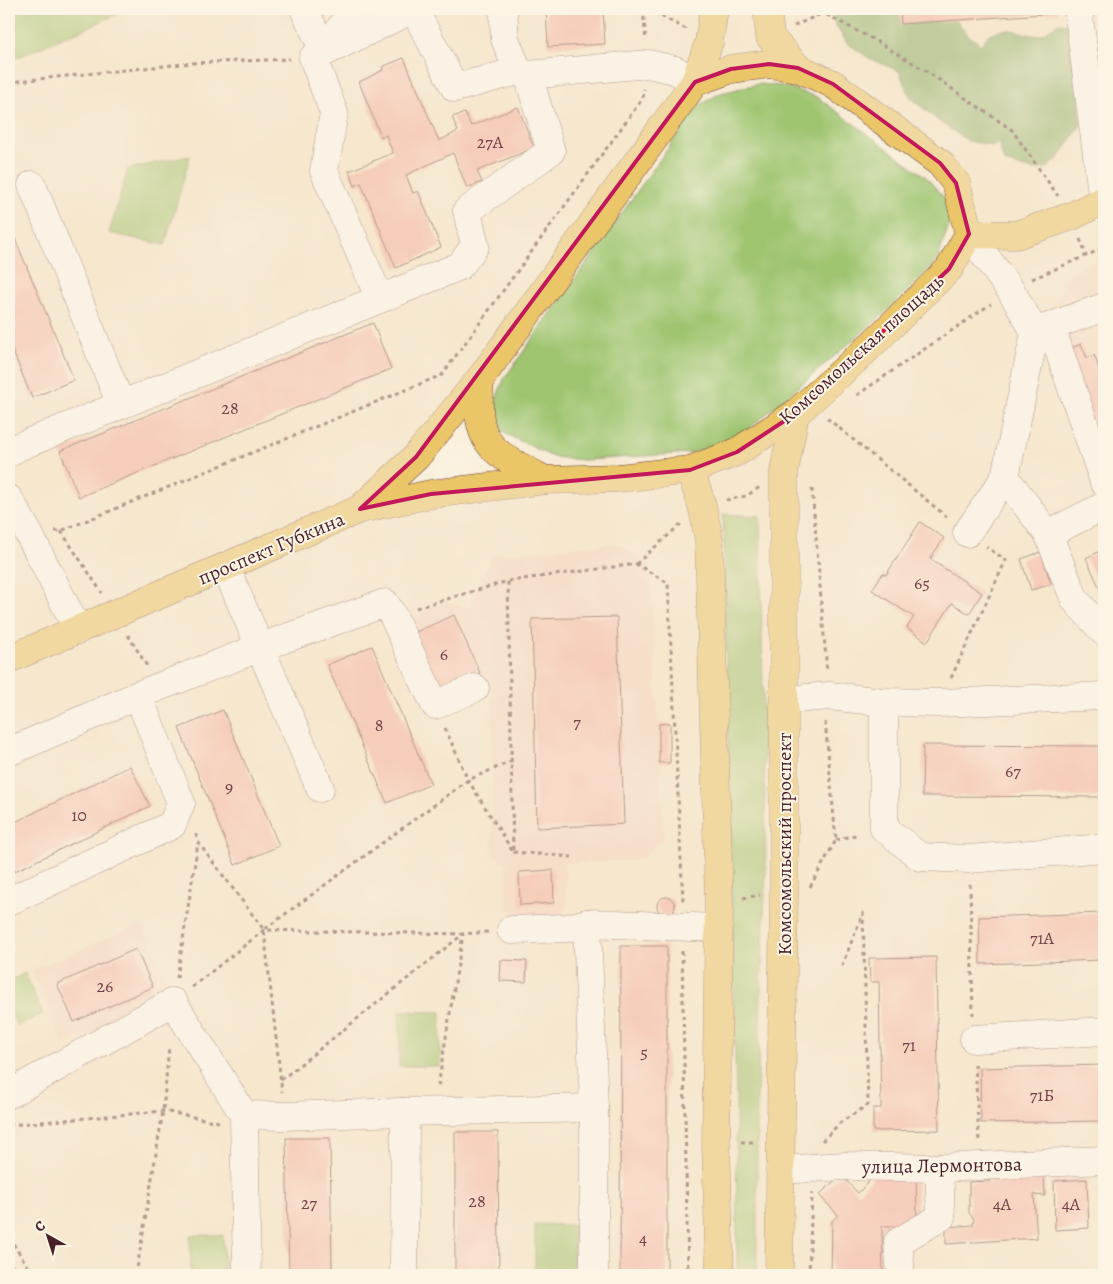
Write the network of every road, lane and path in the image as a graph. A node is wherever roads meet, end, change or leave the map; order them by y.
1 (304, 9) edge
2 (354, 9) edge
3 (414, 9) edge
4 (503, 9) edge
5 (643, 9) edge
6 (714, 9) edge
7 (767, 9) edge
8 (823, 9) edge
9 (1078, 9) edge
10 (318, 54) junction
11 (648, 64) junction
12 (798, 68) junction
13 (523, 73) junction
14 (9, 82) edge
15 (695, 82) junction
16 (32, 185) dead end
17 (1104, 201) edge
18 (1072, 216) junction
19 (969, 234) junction
20 (1086, 255) dead end
21 (380, 299) junction
22 (1104, 307) edge
23 (1043, 330) junction
24 (480, 379) junction
25 (121, 405) junction
26 (795, 414) junction
27 (825, 417) dead end
28 (9, 453) edge
29 (690, 470) junction
30 (1005, 477) junction
31 (545, 480) junction
32 (1104, 482) edge
33 (9, 499) edge
34 (1104, 506) edge
35 (360, 509) junction
36 (28, 532) junction
37 (967, 533) junction
38 (1048, 534) junction
39 (226, 568) junction
40 (508, 581) junction
41 (392, 614) junction
42 (78, 630) junction
43 (1104, 632) edge
44 (260, 647) junction
45 (9, 659) edge
46 (475, 688) dead end
47 (138, 695) junction
48 (1104, 696) edge
49 (785, 700) junction
50 (884, 702) junction
51 (939, 704) junction
52 (435, 706) junction
53 (9, 752) edge
54 (512, 762) junction
55 (468, 780) junction
56 (320, 788) dead end
57 (196, 833) dead end
58 (198, 842) junction
59 (1104, 848) edge
60 (513, 852) junction
61 (572, 857) dead end
62 (969, 859) junction
63 (9, 901) edge
64 (587, 924) junction
65 (682, 927) junction
66 (718, 928) junction
67 (264, 930) junction
68 (511, 930) joint
69 (463, 934) junction
70 (841, 968) dead end
71 (173, 1002) junction
72 (1104, 1031) edge
73 (974, 1040) junction
74 (170, 1041) dead end
75 (282, 1080) junction
76 (9, 1094) edge
77 (594, 1108) junction
78 (403, 1112) junction
79 (434, 1112) junction
80 (244, 1115) junction
81 (282, 1116) junction
82 (716, 1142) junction
83 (781, 1142) junction
84 (815, 1148) dead end
85 (1104, 1160) edge
86 (980, 1165) junction
87 (940, 1168) junction
88 (780, 1170) junction
89 (9, 1237) edge
90 (33, 1275) edge
91 (136, 1275) edge
92 (247, 1275) edge
93 (404, 1275) edge
94 (594, 1275) edge
95 (688, 1275) edge
96 (720, 1275) edge
97 (779, 1275) edge
98 (900, 1275) edge

1 - 10 lane
2 - 10 lane
3 - 10 lane
3 - 13 lane
4 - 13 lane
5 - 11 path
6 - 15 main road
7 - 12 main road
8 - 18 path
9 - 17 lane
10 - 14 path
10 - 21 lane
11 - 13 lane
11 - 15 lane
11 - 36 path
12 - 15 main road
12 - 19 main road
13 - 21 lane
15 - 24 main road, Комсомольская площадь
16 - 25 lane
17 - 18 main road
18 - 19 main road
18 - 20 path
19 - 23 lane
19 - 26 main road, Комсомольская площадь
21 - 25 lane
22 - 23 lane
23 - 30 lane
23 - 32 lane
24 - 31 main road, Комсомольская площадь
24 - 35 main road
25 - 28 lane
26 - 29 main road, Комсомольская площадь
26 - 49 main road, Комсомольский проспект
27 - 37 path
29 - 31 main road, Комсомольская площадь
29 - 66 main road
30 - 37 lane
30 - 38 lane
31 - 35 main road, проспект Губкина
33 - 36 lane
34 - 38 lane
35 - 39 main road, проспект Губкина
36 - 42 lane
37 - 51 path
38 - 43 lane
39 - 42 main road, проспект Губкина
39 - 44 lane
40 - 41 path
40 - 54 path
40 - 65 path
41 - 44 lane
41 - 52 lane
42 - 45 main road, проспект Губкина
44 - 47 lane
44 - 56 lane
46 - 52 lane
47 - 53 lane
47 - 63 lane
48 - 51 lane
49 - 50 lane
49 - 83 main road, Комсомольский проспект
50 - 51 lane
50 - 62 lane
52 - 55 path
54 - 55 path
54 - 60 path
55 - 60 path
55 - 67 path
57 - 58 path
58 - 67 path
58 - 71 path
59 - 62 lane
60 - 61 path
62 - 73 path
64 - 65 lane
64 - 68 lane
64 - 77 lane
65 - 66 lane
65 - 95 path
66 - 82 main road
67 - 69 path
67 - 71 path
67 - 75 path
68 - 69 path
69 - 75 path
69 - 79 path
70 - 84 path
71 - 76 lane
71 - 80 lane
72 - 73 lane
73 - 86 path
74 - 91 path
75 - 81 path
77 - 79 lane
77 - 94 lane
78 - 79 lane
78 - 81 lane
78 - 93 lane
80 - 81 lane
80 - 92 lane
82 - 83 path
82 - 96 main road
83 - 88 main road, Комсомольский проспект
85 - 86 lane, улица Лермонтова
86 - 87 lane, улица Лермонтова
87 - 88 lane, улица Лермонтова
87 - 98 lane
88 - 97 main road, Комсомольский проспект
89 - 90 path

